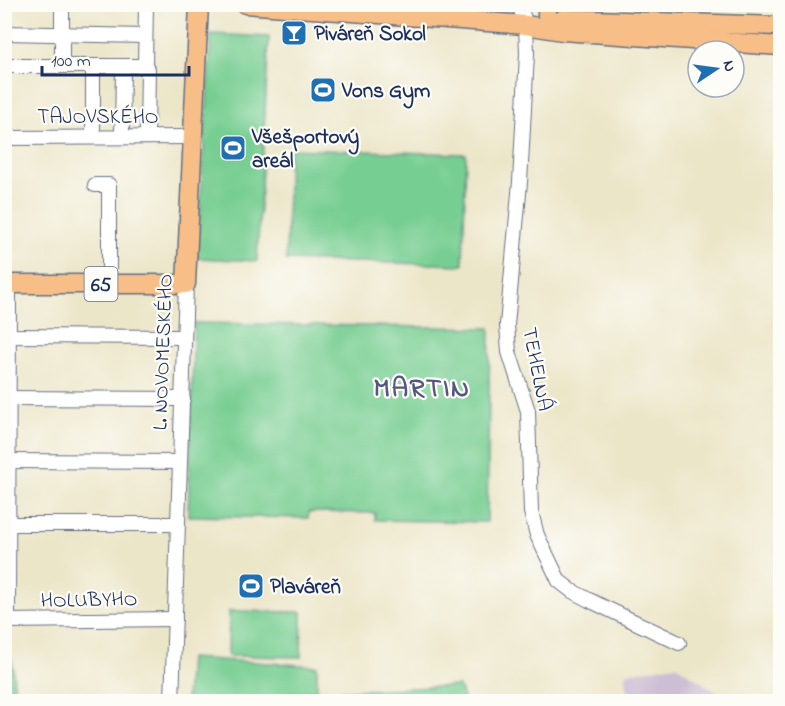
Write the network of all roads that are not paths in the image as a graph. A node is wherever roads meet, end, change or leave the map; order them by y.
1 (62, 4) edge
2 (146, 4) edge
3 (199, 4) edge
4 (245, 4) edge
5 (519, 4) edge
6 (330, 8) edge
7 (547, 10) edge
8 (526, 25) junction
9 (780, 26) edge
10 (4, 33) edge
11 (62, 33) junction
12 (145, 36) junction
13 (780, 46) edge
14 (4, 66) edge
15 (62, 66) junction
16 (93, 66) junction
17 (123, 66) junction
18 (145, 66) junction
19 (93, 137) junction
20 (122, 137) junction
21 (147, 137) junction
22 (192, 137) junction
23 (4, 138) edge
24 (95, 185) dead end
25 (7, 284) edge
26 (109, 284) junction
27 (186, 284) junction
28 (7, 336) edge
29 (184, 337) junction
30 (7, 398) edge
31 (183, 399) junction
32 (7, 461) edge
33 (180, 462) junction
34 (6, 524) edge
35 (178, 524) junction
36 (175, 619) junction
37 (6, 621) edge
38 (679, 643) dead end
39 (172, 702) edge

1 - 11 street
2 - 12 street
3 - 22 main road, L. NOVOMESKÉHO
4 - 6 main road
5 - 8 street, TEHELNÁ
6 - 8 main road
7 - 8 main road
7 - 9 main road
8 - 13 main road
8 - 38 street, TEHELNÁ
10 - 11 street
11 - 12 street
11 - 15 street
12 - 18 street
14 - 15 street
15 - 16 street
16 - 17 street
16 - 19 street
17 - 18 street
17 - 20 street
18 - 21 street
19 - 20 street, TAJOVSKÉHO
19 - 23 street, TAJOVSKÉHO
20 - 21 street, TAJOVSKÉHO
21 - 22 street, TAJOVSKÉHO
22 - 27 main road, L. NOVOMESKÉHO
24 - 26 street
25 - 26 main road, 65
25 - 28 street
26 - 27 main road, 65
27 - 29 street, L. NOVOMESKÉHO
28 - 29 street
28 - 30 street
29 - 31 street, L. NOVOMESKÉHO
30 - 31 street
30 - 32 street
31 - 33 street, L. NOVOMESKÉHO
32 - 33 street
32 - 34 street
33 - 35 street, L. NOVOMESKÉHO
34 - 35 street
34 - 37 street
35 - 36 street, L. NOVOMESKÉHO
36 - 37 street, HOLUBYHO
36 - 39 street, L. NOVOMESKÉHO

